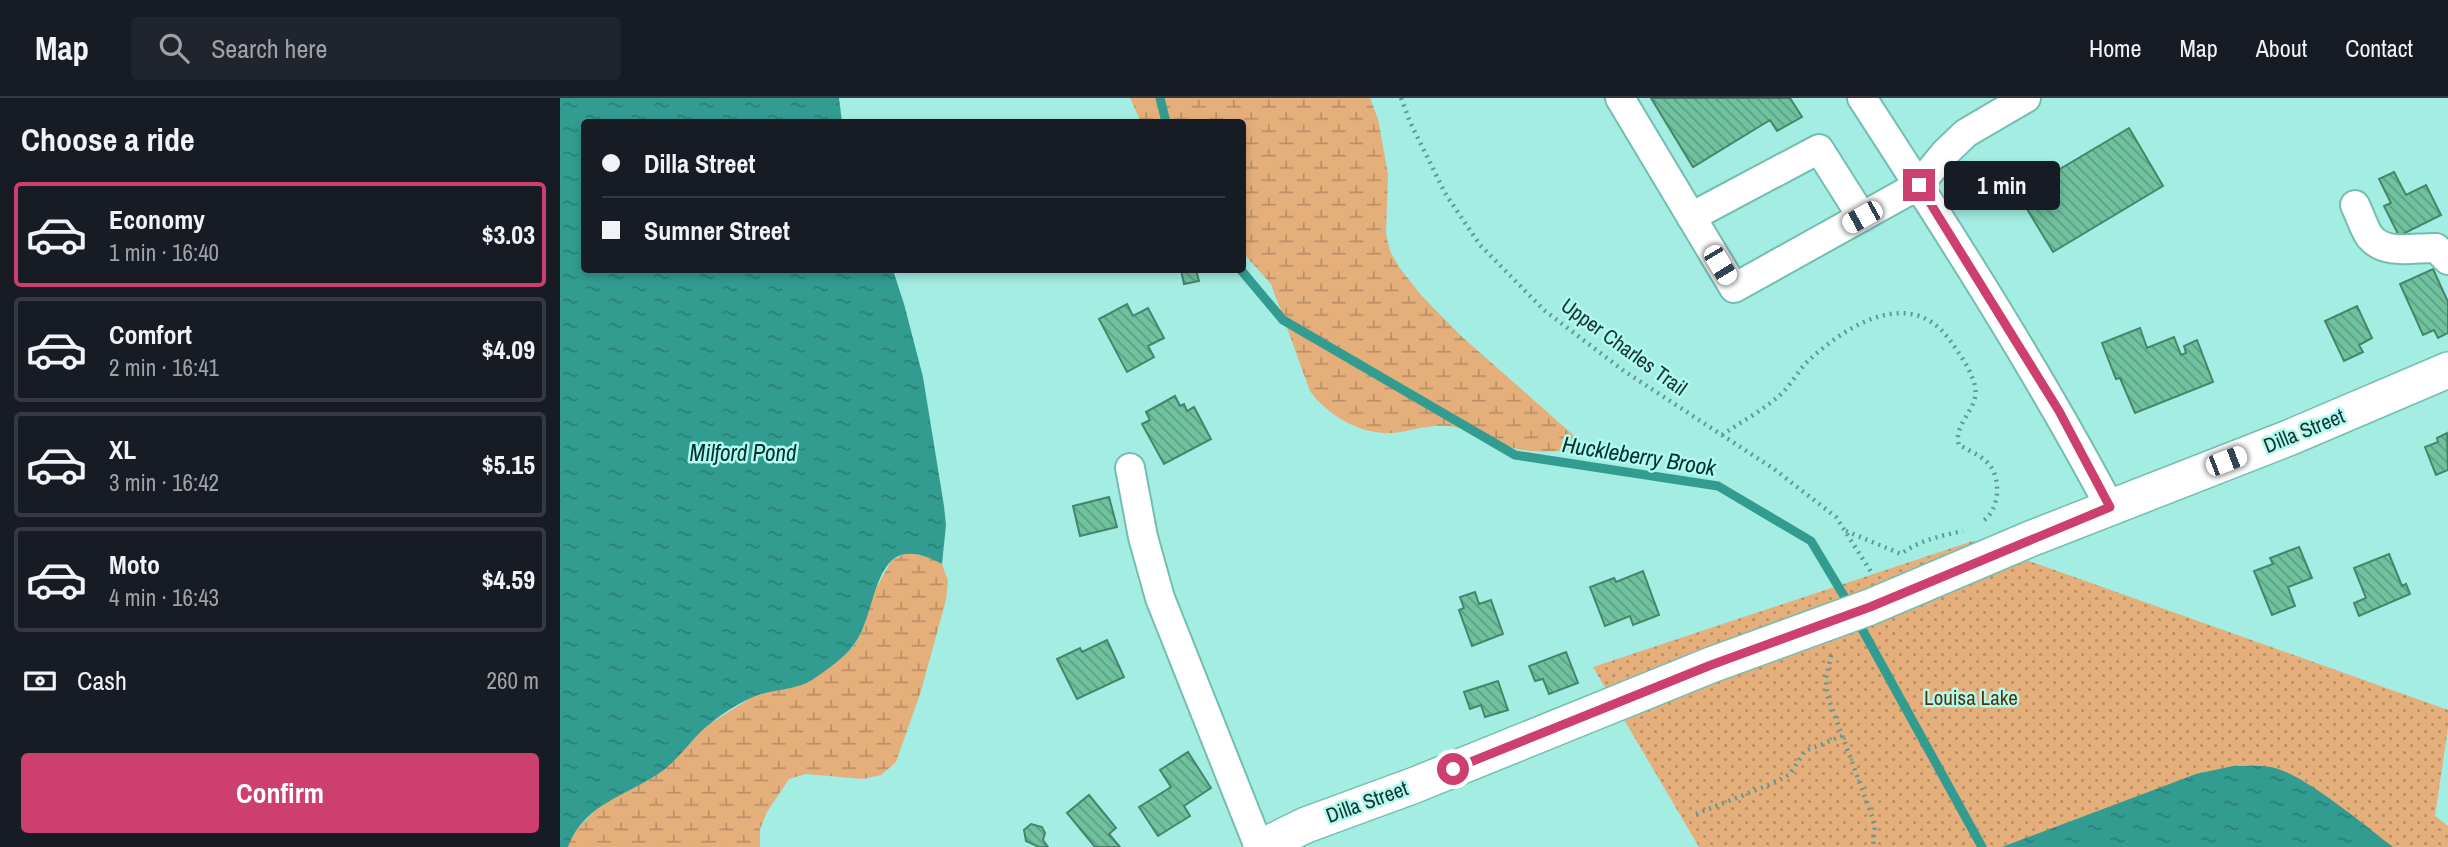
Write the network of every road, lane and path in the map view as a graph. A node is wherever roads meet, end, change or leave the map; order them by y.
1 (1401, 98) edge
2 (1620, 98) edge
3 (1862, 98) edge
4 (2026, 98) edge
5 (1919, 185) junction
6 (2355, 205) dead end
7 (1691, 217) junction
8 (1862, 217) junction
9 (2448, 260) edge
10 (2448, 370) edge
11 (1722, 435) junction
12 (1130, 468) dead end
13 (2110, 507) junction
14 (1845, 530) junction
15 (1873, 593) junction
16 (1834, 633) junction
17 (1842, 736) junction
18 (1696, 814) dead end
19 (1260, 847) edge
20 (1872, 847) edge

1 - 11 path, Upper Charles Trail
2 - 7 street
3 - 5 street
4 - 5 street
5 - 8 street
5 - 13 street
6 - 9 street
7 - 8 street
7 - 8 street
10 - 13 main road, Dilla Street
11 - 14 path, Upper Charles Trail
11 - 14 path
12 - 19 street
13 - 15 main road, Dilla Street
14 - 15 path, Upper Charles Trail
15 - 16 main road, Dilla Street
16 - 17 path
16 - 19 main road, Dilla Street
17 - 18 path
17 - 20 path

